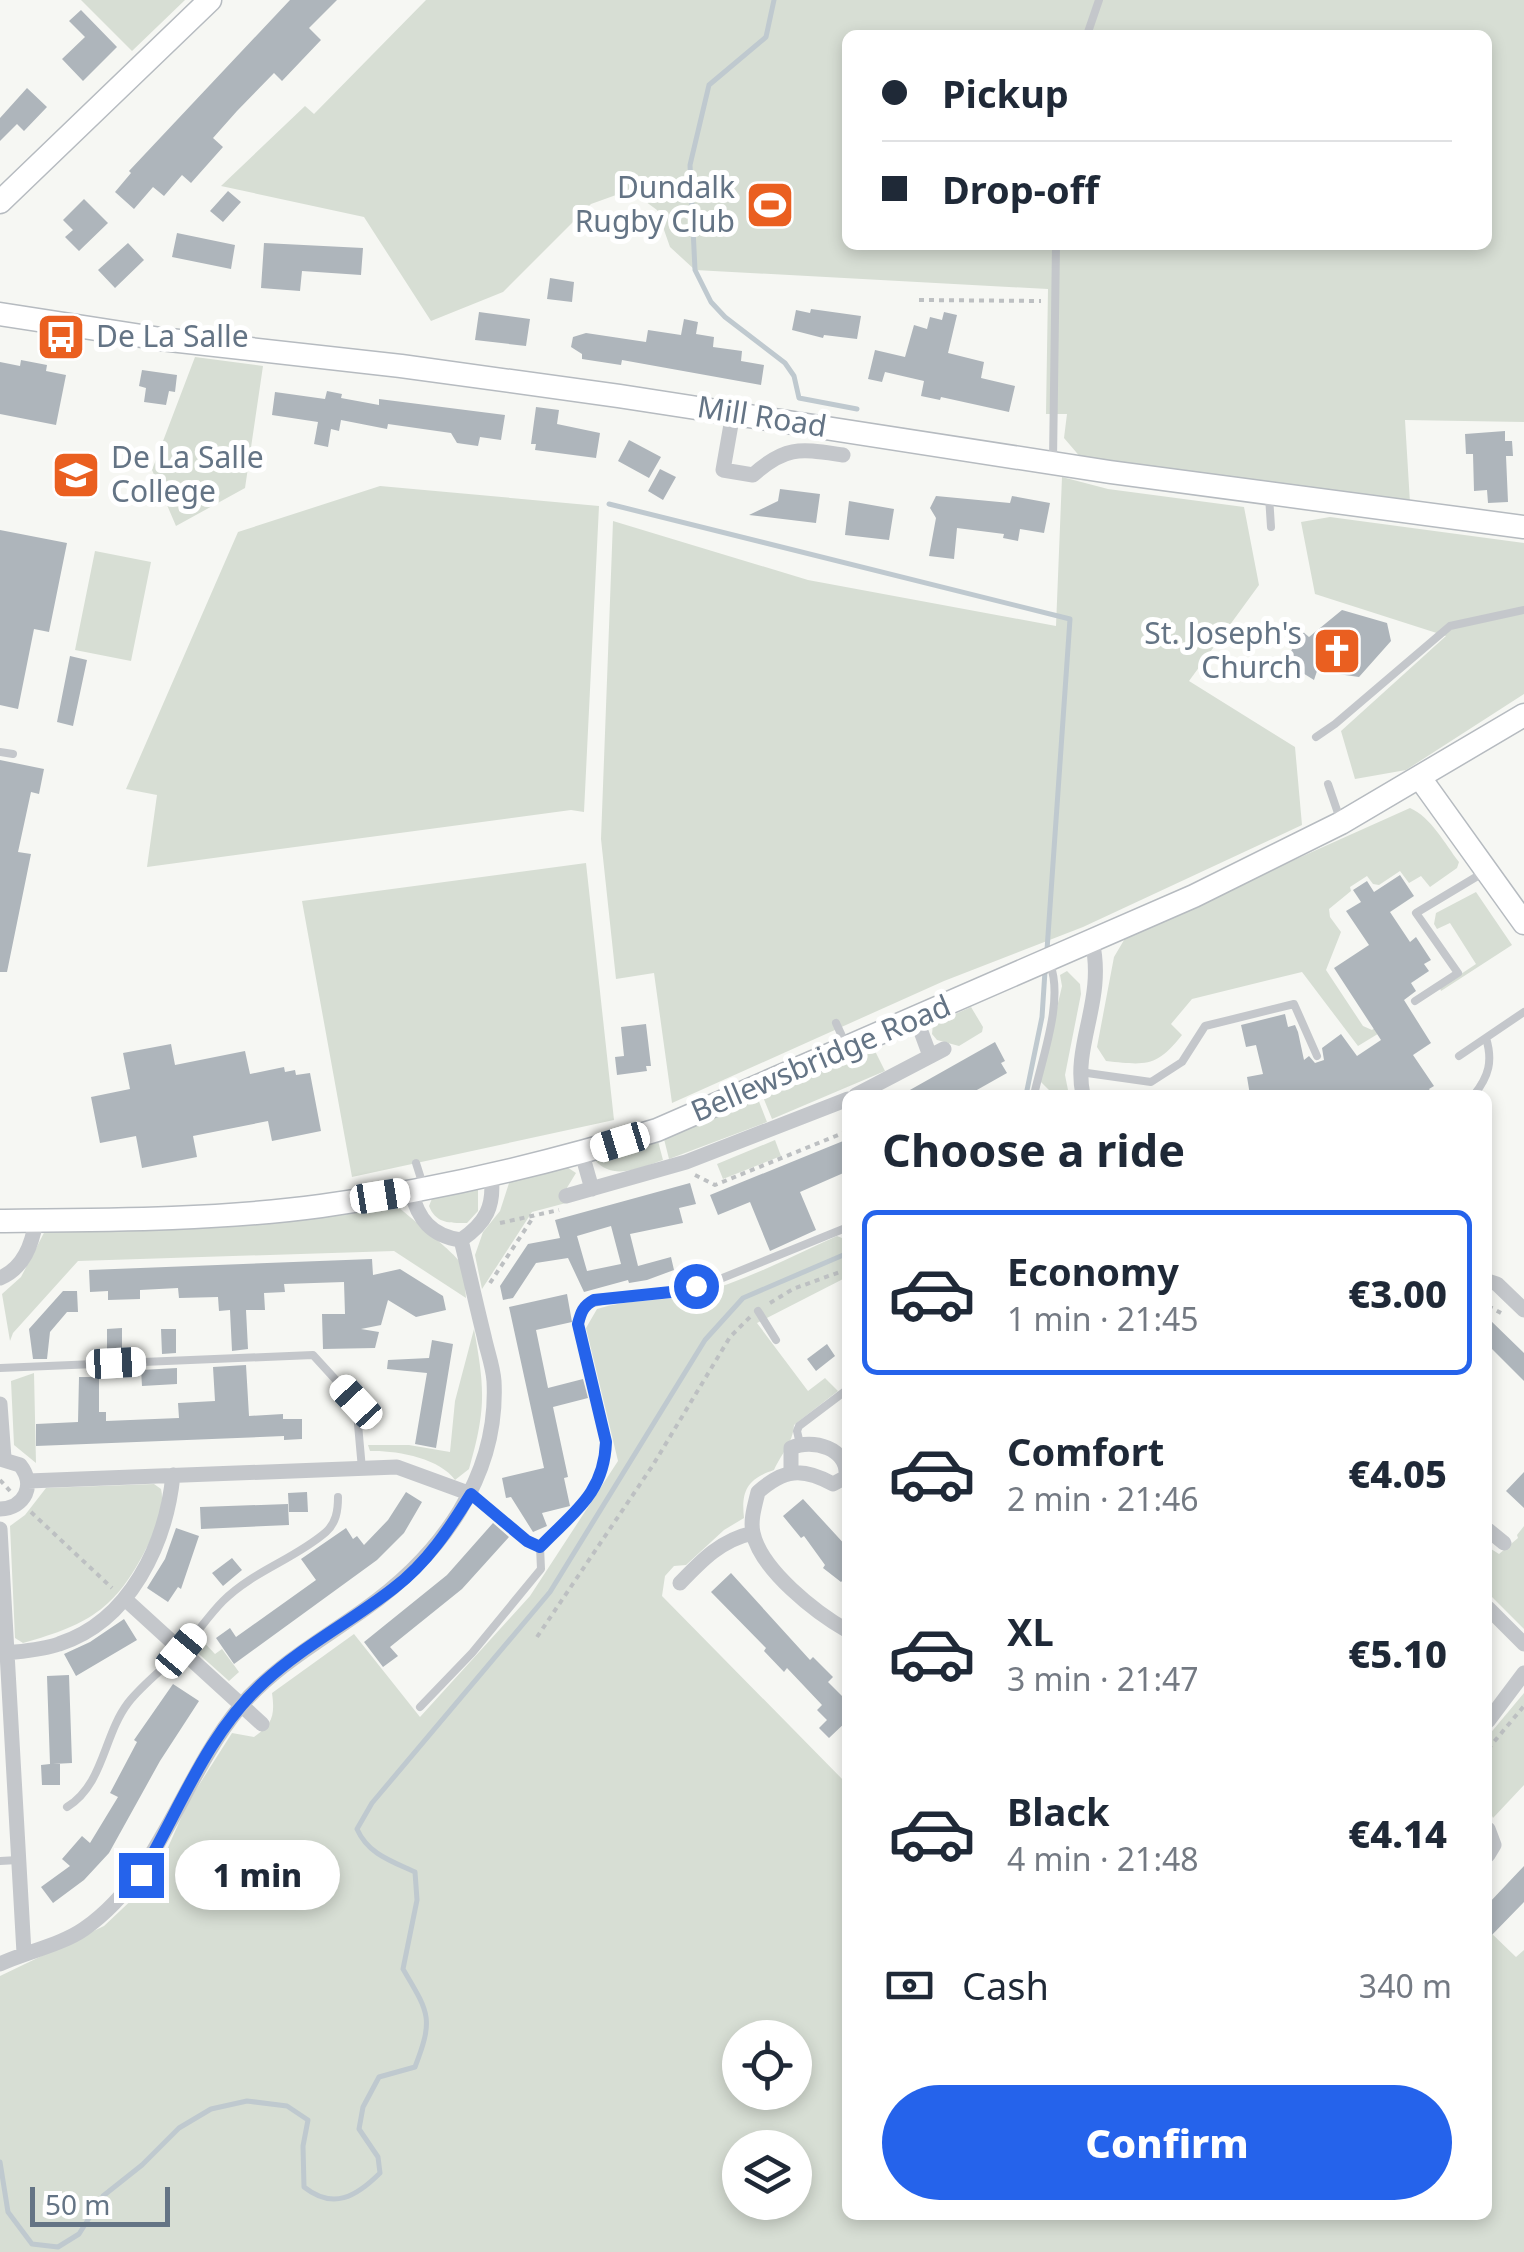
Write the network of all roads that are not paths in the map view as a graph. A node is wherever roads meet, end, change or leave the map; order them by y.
1 (210, 0) edge
2 (1098, 0) edge
3 (1089, 30) edge
4 (0, 202) edge
5 (1056, 250) edge
6 (0, 314) edge
7 (732, 413) junction
8 (843, 455) dead end
9 (1054, 463) junction
10 (1269, 494) junction
11 (1271, 527) dead end
12 (1524, 527) edge
13 (1524, 610) edge
14 (1524, 714) edge
15 (1316, 736) dead end
16 (0, 752) edge
17 (13, 754) dead end
18 (1420, 778) junction
19 (1328, 784) dead end
20 (1341, 823) junction
21 (1488, 870) junction
22 (1524, 923) edge
23 (1092, 941) junction
24 (1049, 960) junction
25 (1416, 1001) dead end
26 (1524, 1012) edge
27 (916, 1018) junction
28 (836, 1023) dead end
29 (1486, 1038) junction
30 (848, 1049) junction
31 (1317, 1056) dead end
32 (1460, 1056) dead end
33 (1080, 1072) junction
34 (865, 1090) edge
35 (1035, 1090) edge
36 (1082, 1090) edge
37 (1478, 1090) edge
38 (842, 1101) edge
39 (582, 1154) junction
40 (416, 1162) dead end
41 (491, 1175) junction
42 (592, 1189) junction
43 (418, 1190) junction
44 (566, 1196) road end
45 (0, 1221) edge
46 (36, 1221) junction
47 (842, 1229) edge
48 (461, 1240) junction
49 (0, 1278) edge
50 (1492, 1282) edge
51 (1524, 1310) edge
52 (758, 1311) road end
53 (776, 1340) dead end
54 (0, 1368) edge
55 (842, 1393) edge
56 (0, 1404) edge
57 (800, 1444) junction
58 (2, 1458) edge
59 (842, 1459) edge
60 (362, 1469) junction
61 (790, 1472) junction
62 (173, 1475) junction
63 (842, 1478) edge
64 (28, 1480) junction
65 (471, 1494) junction
66 (338, 1498) dead end
67 (0, 1509) edge
68 (0, 1529) edge
69 (753, 1533) junction
70 (1492, 1533) edge
71 (1504, 1543) dead end
72 (540, 1547) junction
73 (680, 1583) dead end
74 (124, 1599) junction
75 (1492, 1612) edge
76 (842, 1628) edge
77 (1524, 1644) edge
78 (181, 1651) junction
79 (6, 1653) junction
80 (1524, 1673) edge
81 (241, 1705) junction
82 (420, 1708) dead end
83 (1492, 1715) edge
84 (262, 1724) dead end
85 (68, 1807) dead end
86 (18, 1860) junction
87 (0, 1861) edge
88 (24, 1954) junction
89 (0, 1964) edge

1 - 4 street
2 - 3 lane
5 - 9 lane
6 - 7 street, Mill Road
7 - 8 street
7 - 9 street, Mill Road
9 - 10 street, Mill Road
10 - 11 lane
10 - 12 street, Mill Road
13 - 15 lane
14 - 18 street, Bellewsbridge Road
16 - 17 lane
18 - 20 street, Bellewsbridge Road
18 - 21 street
19 - 20 lane
20 - 23 street, Bellewsbridge Road
21 - 22 street
21 - 25 lane
23 - 24 street, Bellewsbridge Road
23 - 33 street
24 - 27 street, Bellewsbridge Road
24 - 35 lane
26 - 29 lane
27 - 30 street, Bellewsbridge Road
27 - 34 street
28 - 30 lane
29 - 32 lane
29 - 37 lane
30 - 39 street, Bellewsbridge Road
31 - 33 lane
33 - 36 street
38 - 42 street
39 - 41 street, Bellewsbridge Road
39 - 42 street
40 - 43 lane
41 - 43 street, Bellewsbridge Road
41 - 48 street
42 - 44 street
43 - 46 street, Bellewsbridge Road
43 - 48 street
45 - 46 street, Bellewsbridge Road
46 - 49 street
47 - 72 lane
48 - 65 street
50 - 51 street
52 - 53 lane
54 - 60 lane
55 - 57 lane
56 - 58 street
57 - 59 street
57 - 61 street
58 - 64 street
60 - 62 street
60 - 65 street
61 - 63 street
61 - 69 street
62 - 64 street
62 - 74 street
64 - 67 street
65 - 72 lane
65 - 81 street
66 - 78 lane
68 - 79 street
69 - 73 street
69 - 76 street
70 - 71 street
72 - 82 lane
74 - 78 street
74 - 79 street
75 - 77 street
78 - 81 street
78 - 85 lane
79 - 86 street
80 - 83 street
81 - 84 street
81 - 88 street
86 - 87 lane
86 - 88 street
88 - 89 street

